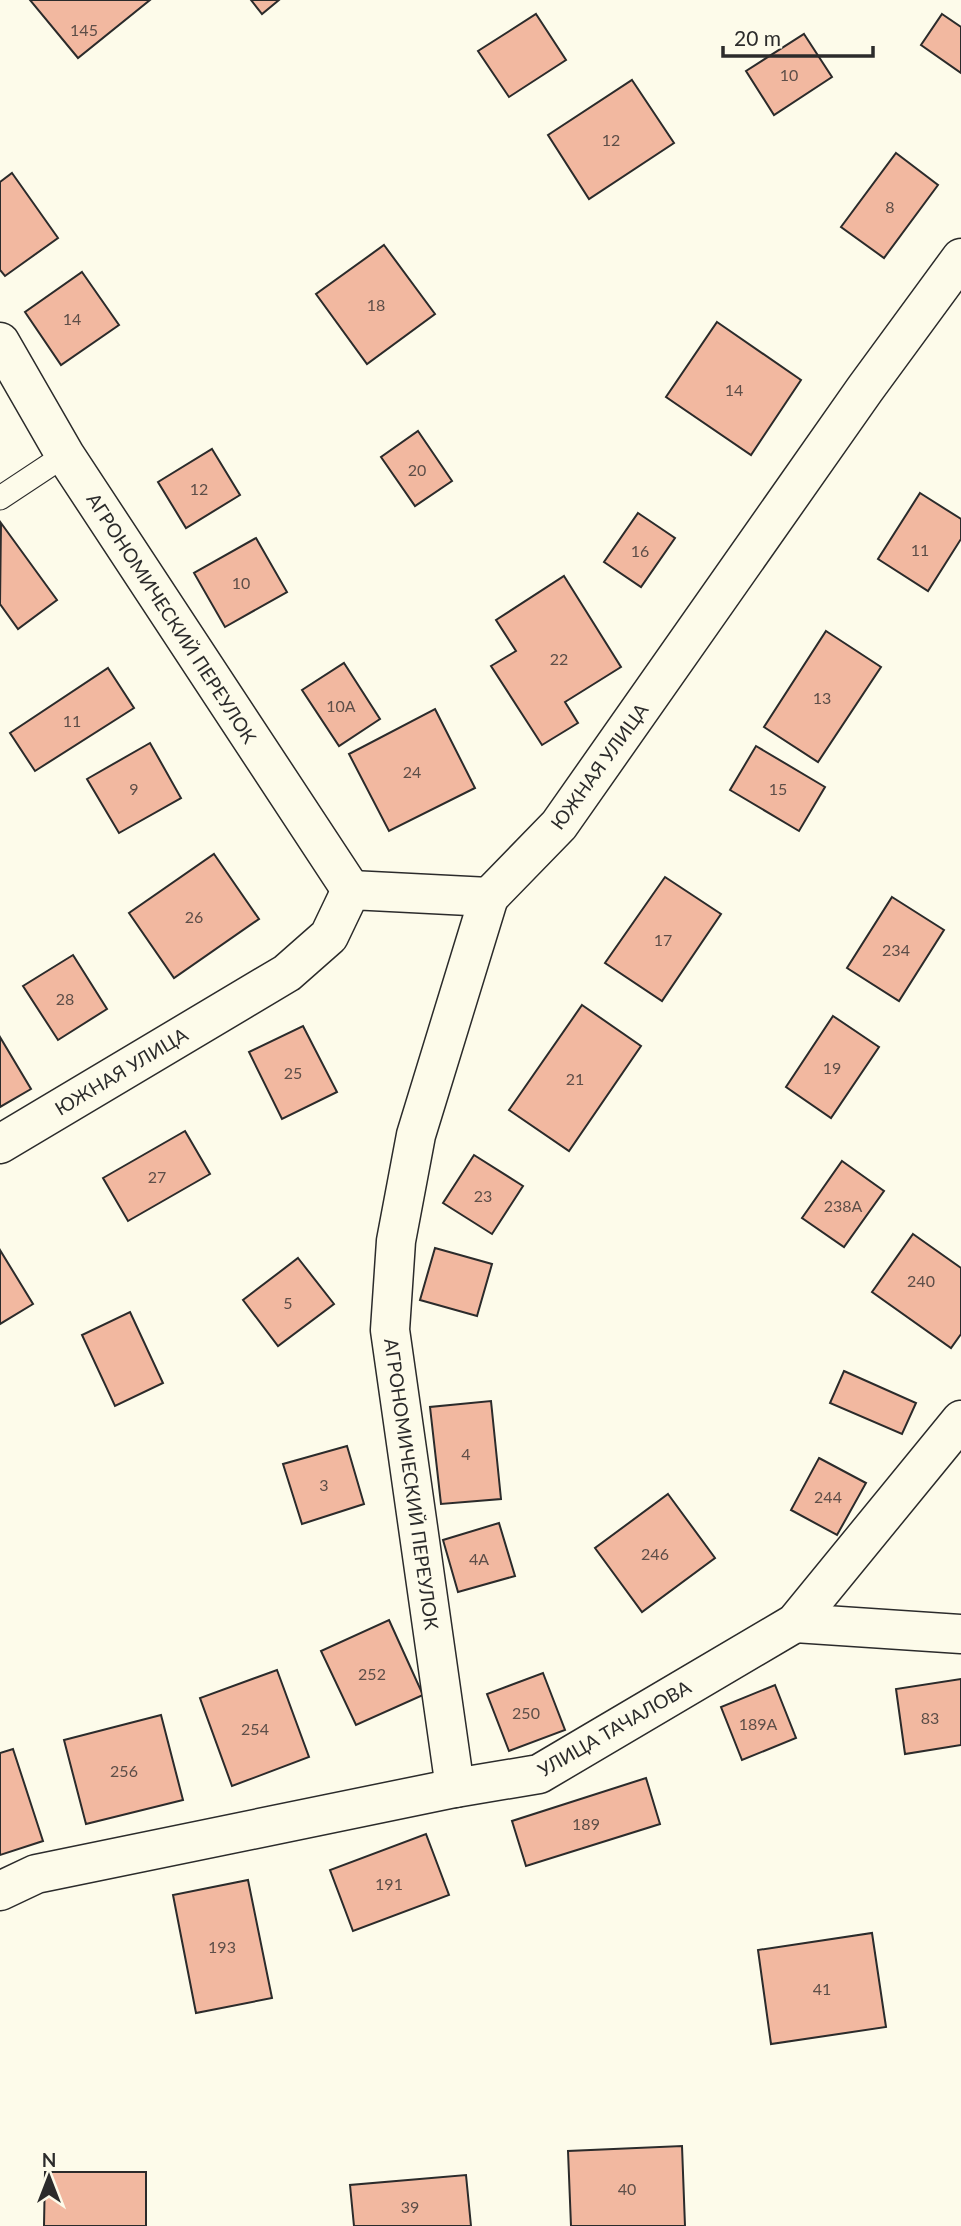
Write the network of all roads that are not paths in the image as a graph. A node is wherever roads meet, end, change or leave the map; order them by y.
1 (961, 258) edge
2 (0, 342) edge
3 (65, 455) junction
4 (0, 498) edge
5 (351, 890) junction
6 (489, 897) junction
7 (0, 1144) edge
8 (961, 1420) edge
9 (795, 1623) junction
10 (961, 1634) edge
11 (455, 1788) junction
12 (0, 1891) edge

1 - 6 street, ЮЖНАЯ УЛИЦА
2 - 3 street, АГРОНОМИЧЕСКИЙ ПЕРЕУЛОК
3 - 4 lane
3 - 5 street, АГРОНОМИЧЕСКИЙ ПЕРЕУЛОК
5 - 6 street
5 - 7 street, ЮЖНАЯ УЛИЦА
6 - 11 street, АГРОНОМИЧЕСКИЙ ПЕРЕУЛОК
8 - 9 street, УЛИЦА ТАЧАЛОВА
9 - 10 street
9 - 11 street, УЛИЦА ТАЧАЛОВА
11 - 12 street, УЛИЦА ТАЧАЛОВА

